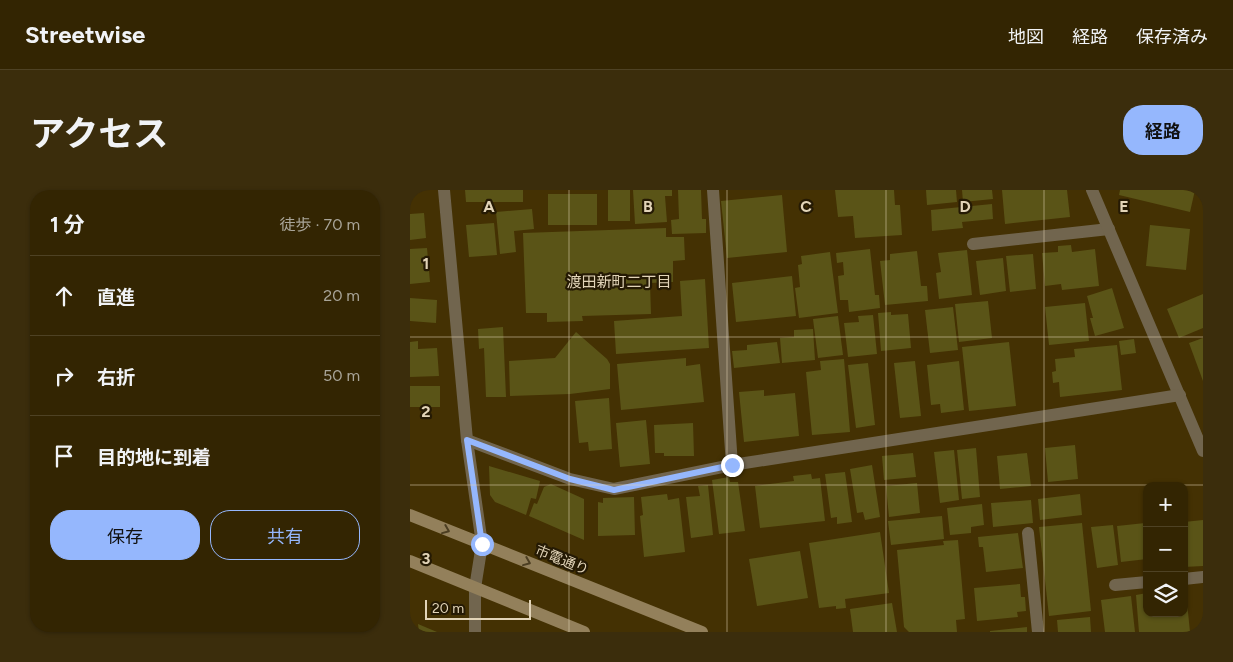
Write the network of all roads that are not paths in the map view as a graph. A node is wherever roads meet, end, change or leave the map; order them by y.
1 (444, 190) edge
2 (713, 190) edge
3 (1092, 190) edge
4 (1109, 229) junction
5 (973, 244) dead end
6 (1180, 395) junction
7 (467, 440) junction
8 (1203, 451) edge
9 (732, 465) junction
10 (410, 515) edge
11 (1028, 533) dead end
12 (482, 544) junction
13 (410, 561) edge
14 (1203, 577) edge
15 (1188, 579) edge
16 (1143, 582) edge
17 (1115, 585) dead end
18 (474, 588) junction
19 (475, 632) edge
20 (584, 632) edge
21 (702, 632) edge
22 (1038, 632) edge

1 - 7 street
2 - 9 street
3 - 4 street
4 - 5 street
4 - 6 street
6 - 8 street
6 - 9 street
7 - 9 street
7 - 12 street
10 -> 12 street, 市電通り
11 - 22 street
12 - 18 street
12 -> 21 street, 市電通り
13 - 18 street
14 - 15 street
16 - 17 street
18 - 19 street
18 - 20 street

